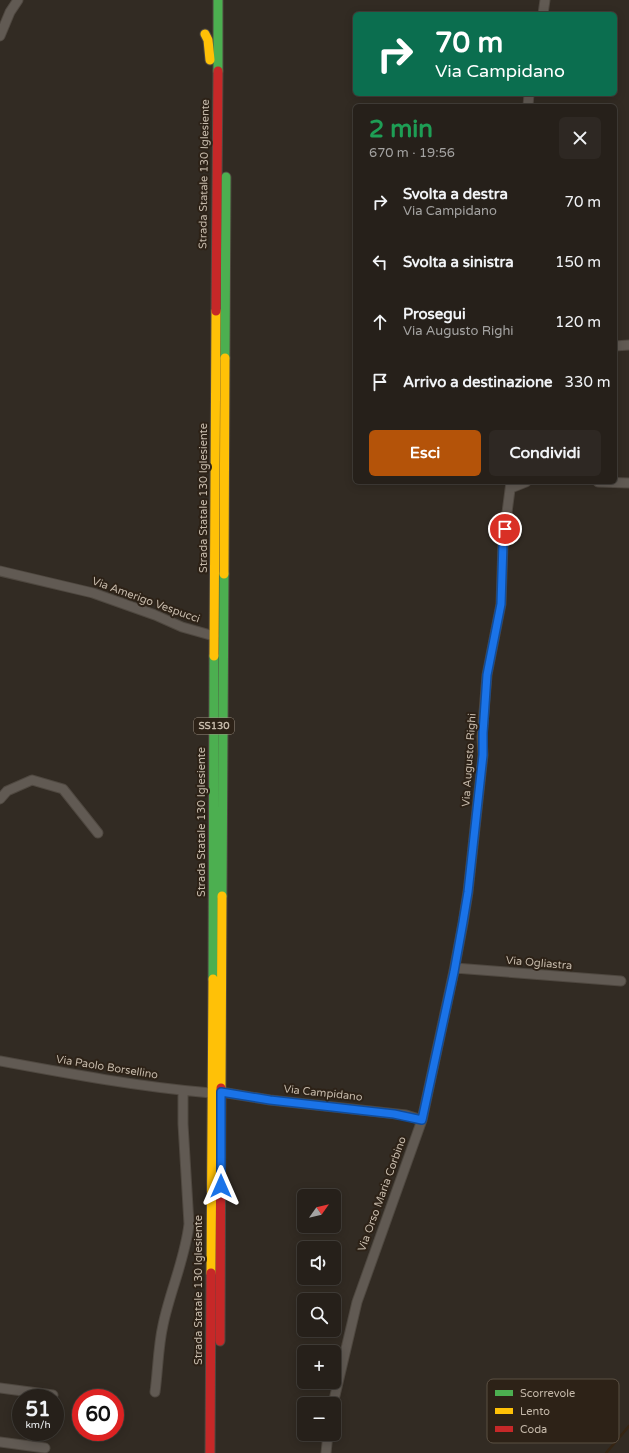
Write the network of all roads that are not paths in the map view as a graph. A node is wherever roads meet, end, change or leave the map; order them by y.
1 (18, 0) edge
2 (218, 0) edge
3 (227, 0) edge
4 (545, 0) edge
5 (543, 12) edge
6 (204, 34) dead end
7 (0, 36) edge
8 (217, 121) junction
9 (629, 345) edge
10 (617, 346) edge
11 (617, 483) edge
12 (629, 483) edge
13 (511, 485) edge
14 (0, 571) edge
15 (214, 636) junction
16 (0, 799) edge
17 (98, 833) dead end
18 (455, 968) junction
19 (621, 981) dead end
20 (0, 1061) edge
21 (183, 1091) junction
22 (221, 1092) junction
23 (211, 1093) junction
24 (422, 1120) junction
25 (0, 1388) edge
26 (12, 1390) edge
27 (155, 1392) dead end
28 (335, 1397) edge
29 (327, 1441) edge
30 (0, 1442) edge
31 (45, 1448) dead end
32 (210, 1453) edge
33 (219, 1453) edge
34 (326, 1453) edge

1 - 7 street
2 - 8 main road, Strada Statale 130 Iglesiente / SS130
3 - 22 main road, Strada Statale 130 Iglesiente / SS130
4 - 5 street
6 - 8 main road
8 - 15 main road, Strada Statale 130 Iglesiente / SS130
9 - 10 street
11 - 12 street
13 - 18 street, Via Augusto Righi
14 - 15 street, Via Amerigo Vespucci
15 - 23 main road, Strada Statale 130 Iglesiente / SS130
16 - 17 street
18 - 19 street, Via Ogliastra
18 - 24 street, Via Orso Maria Corbino
20 - 21 street, Via Paolo Borsellino
21 - 23 street, Via Paolo Borsellino
21 - 27 street
22 - 24 street, Via Campidano
22 - 33 main road, Strada Statale 130 Iglesiente / SS130
23 - 32 main road, Strada Statale 130 Iglesiente / SS130
24 - 28 street, Via Orso Maria Corbino
25 - 26 street
29 - 34 street
30 - 31 street

